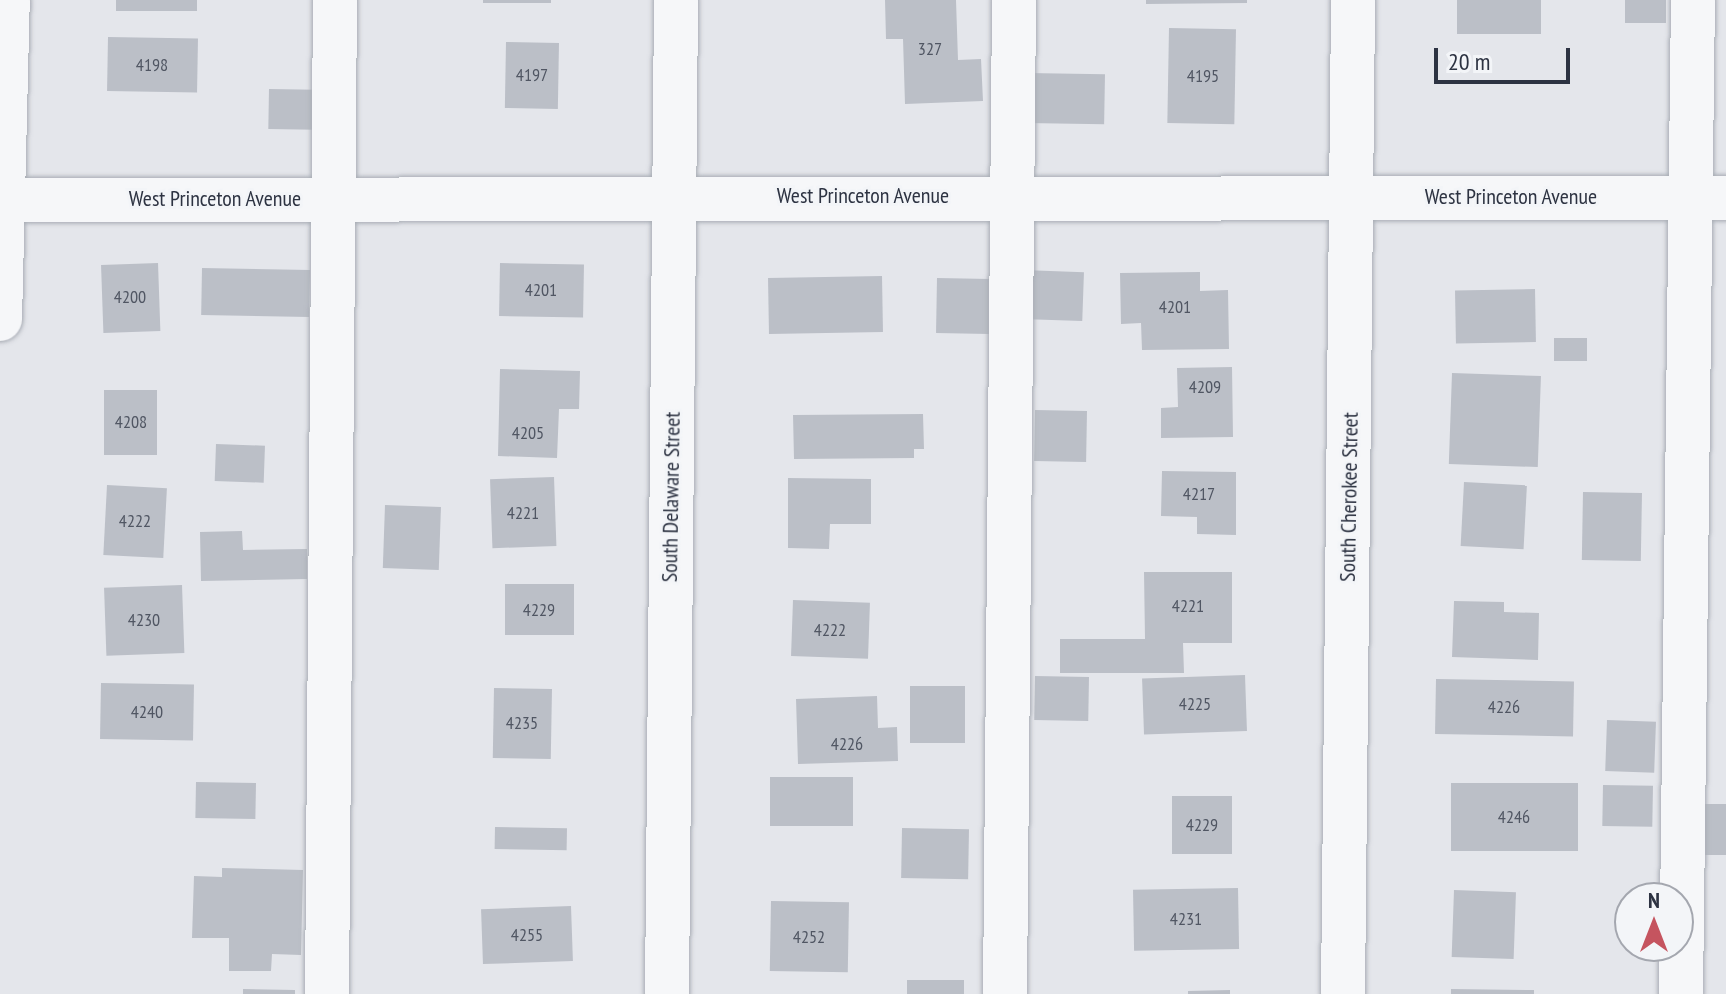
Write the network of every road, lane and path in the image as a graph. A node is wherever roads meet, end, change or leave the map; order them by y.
1 (8, 0) edge
2 (335, 0) edge
3 (676, 0) edge
4 (1014, 0) edge
5 (1353, 0) edge
6 (1693, 0) edge
7 (674, 196) junction
8 (1011, 196) junction
9 (1352, 196) junction
10 (332, 198) junction
11 (1708, 198) edge
12 (1, 200) edge
13 (0, 319) edge
14 (327, 994) edge
15 (667, 994) edge
16 (1005, 994) edge
17 (1343, 994) edge
18 (1681, 994) edge

1 - 12 street
2 - 10 street
3 - 7 street, South Delaware Street
4 - 8 street
5 - 9 street, South Cherokee Street
6 - 11 street
7 - 8 street, West Princeton Avenue
7 - 10 street, West Princeton Avenue
7 - 15 street, South Delaware Street
8 - 9 street, West Princeton Avenue
8 - 16 street
9 - 11 street, West Princeton Avenue
9 - 17 street, South Cherokee Street
10 - 12 street, West Princeton Avenue
10 - 14 street
11 - 18 street
12 - 13 street

